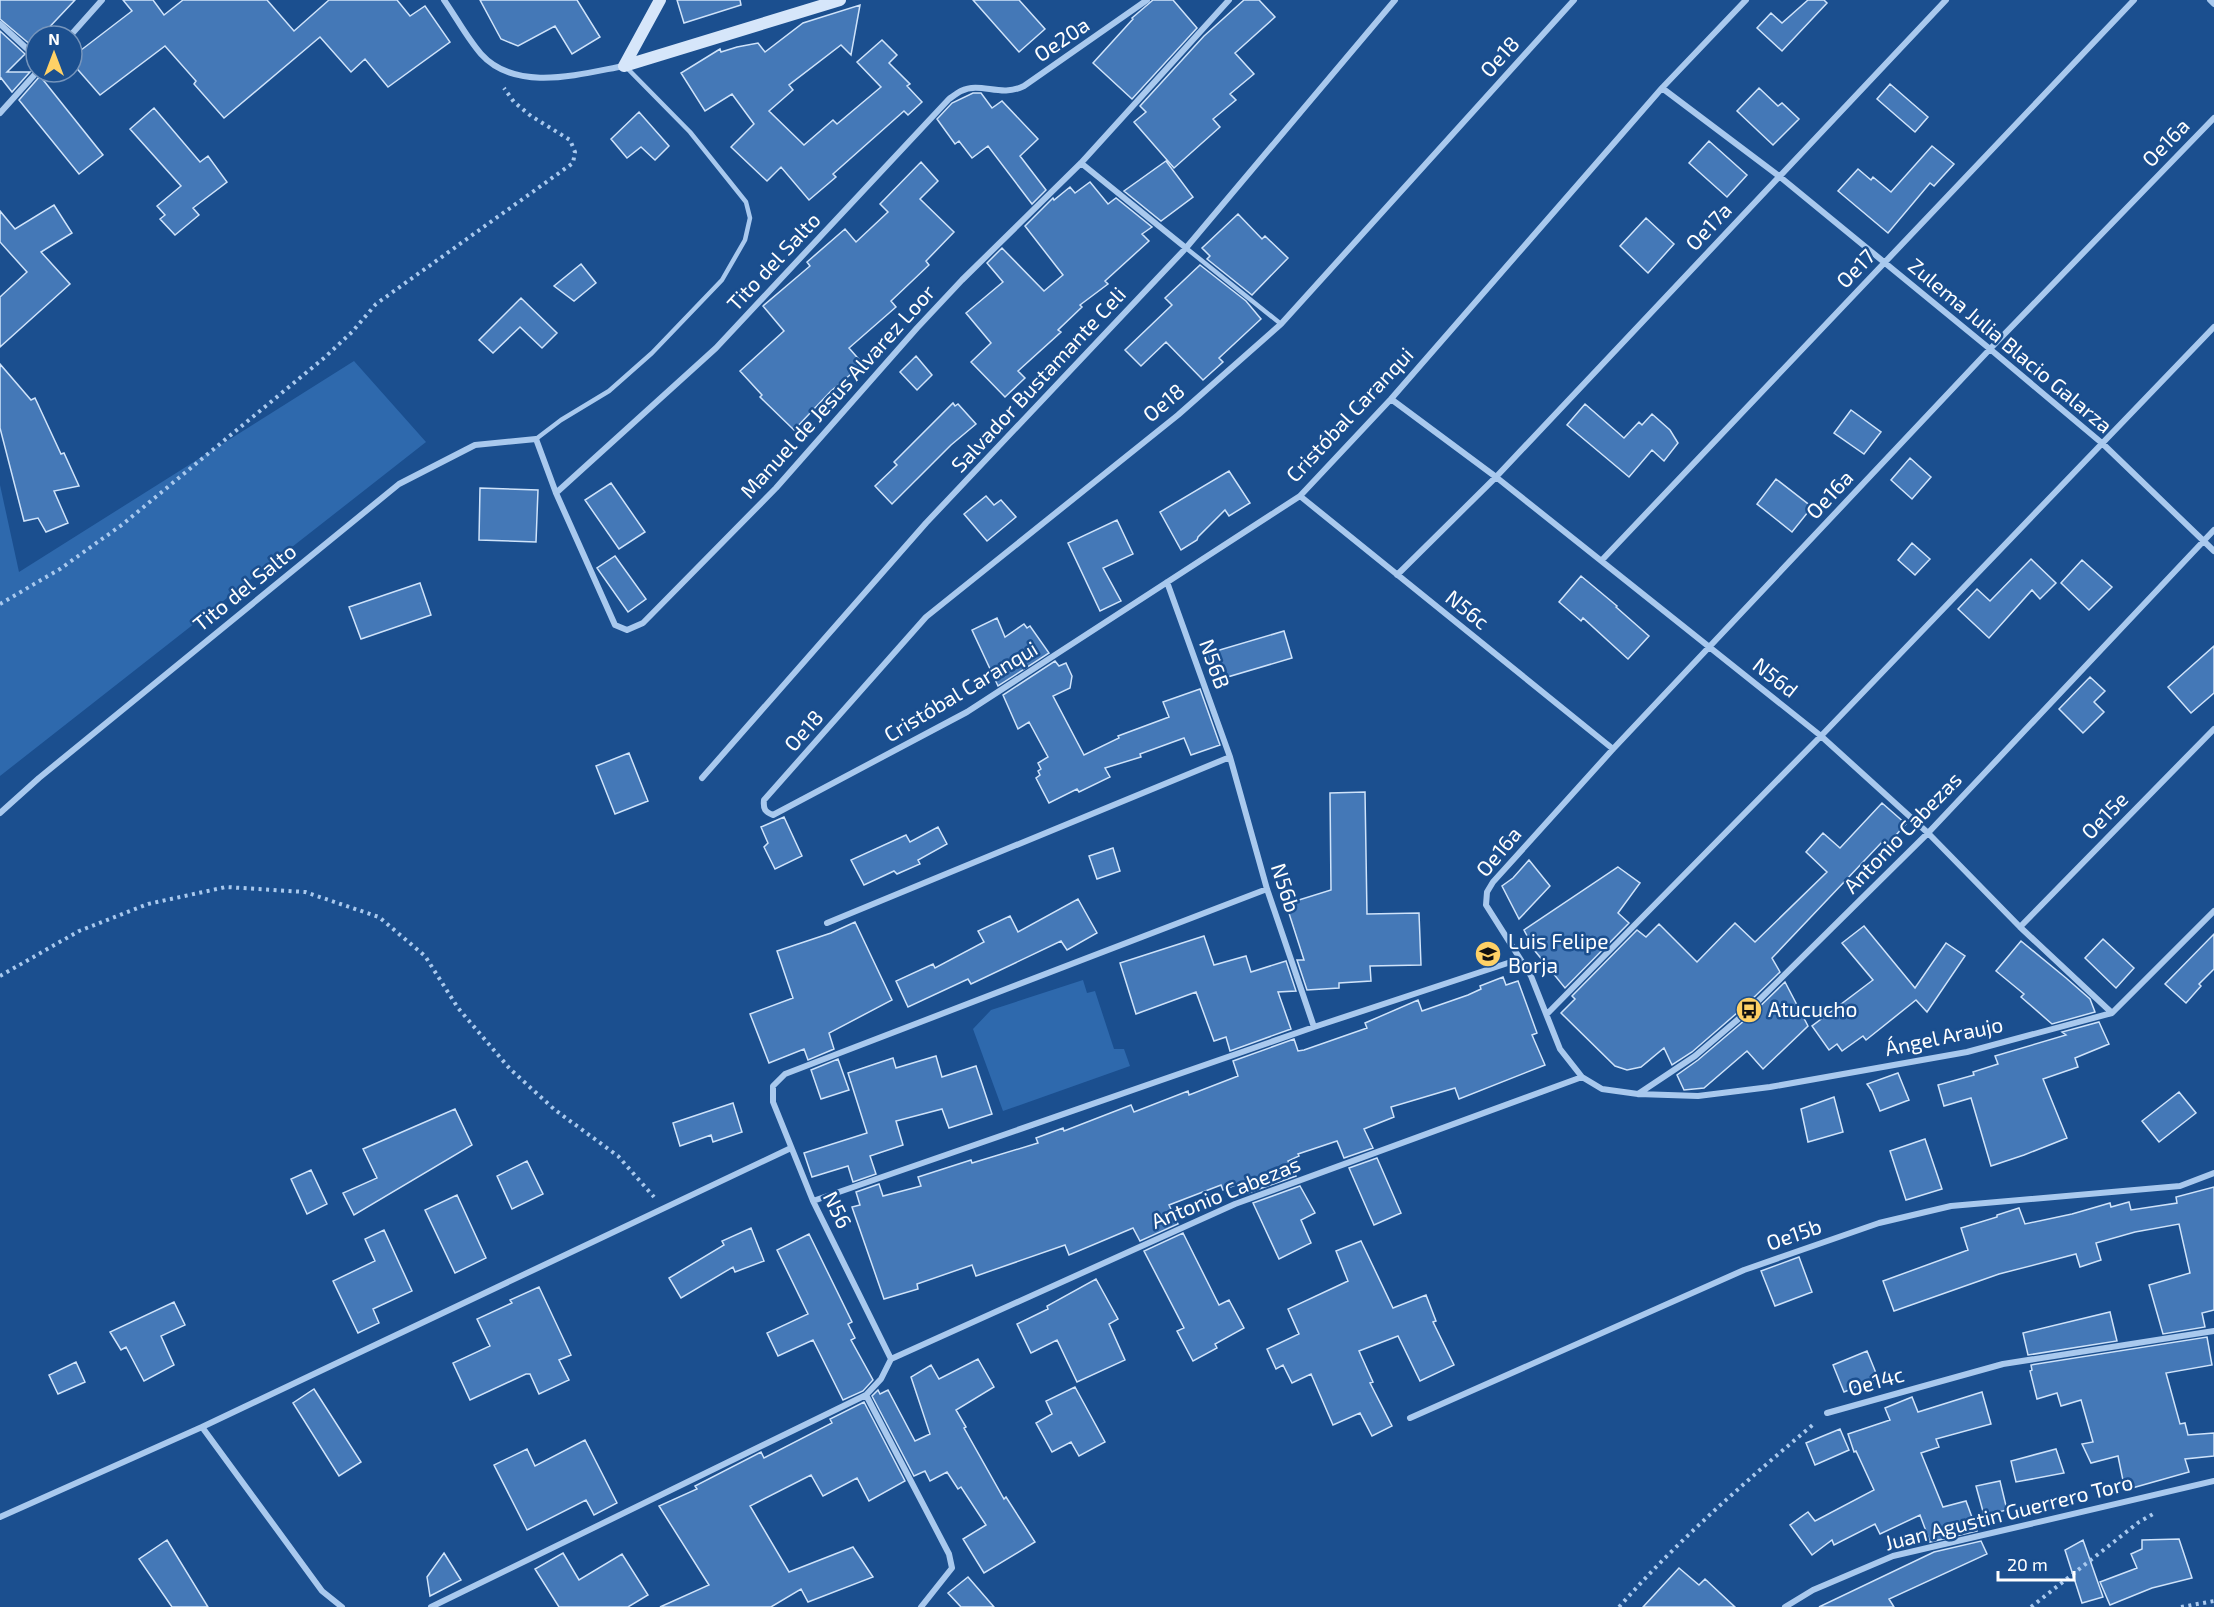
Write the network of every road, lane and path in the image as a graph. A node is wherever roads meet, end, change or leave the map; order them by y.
1 (102, 0) edge
2 (444, 0) edge
3 (660, 0) edge
4 (840, 0) edge
5 (1147, 0) edge
6 (1229, 0) edge
7 (1395, 0) edge
8 (1574, 0) edge
9 (1746, 0) edge
10 (1946, 0) edge
11 (2134, 0) edge
12 (2210, 0) edge
13 (2214, 4) edge
14 (0, 24) edge
15 (81, 24) edge
16 (24, 46) edge
17 (624, 66) junction
18 (500, 67) junction
19 (26, 84) edge
20 (1024, 86) joint
21 (1662, 88) junction
22 (0, 113) edge
23 (2214, 118) edge
24 (1081, 163) junction
25 (1779, 176) junction
26 (1186, 248) junction
27 (1884, 263) junction
28 (1281, 324) junction
29 (2214, 327) edge
30 (1990, 349) junction
31 (1391, 399) junction
32 (537, 439) junction
33 (2103, 444) junction
34 (1496, 477) junction
35 (556, 493) junction
36 (1300, 496) junction
37 (2214, 530) edge
38 (2204, 541) junction
39 (2214, 551) edge
40 (1602, 560) junction
41 (1397, 575) junction
42 (1167, 582) junction
43 (0, 604) edge
44 (1709, 647) junction
45 (2214, 729) edge
46 (1821, 736) junction
47 (1613, 749) junction
48 (1230, 757) junction
49 (702, 778) dead end
50 (0, 813) edge
51 (766, 813) joint
52 (1928, 833) junction
53 (1267, 889) junction
54 (2214, 911) edge
55 (827, 923) dead end
56 (2020, 927) junction
57 (1520, 959) junction
58 (0, 975) edge
59 (2112, 1013) junction
60 (1547, 1014) junction
61 (1314, 1027) junction
62 (1582, 1077) junction
63 (1638, 1094) junction
64 (791, 1148) junction
65 (2214, 1173) edge
66 (813, 1201) junction
67 (664, 1209) junction
68 (2214, 1331) edge
69 (891, 1359) junction
70 (866, 1395) junction
71 (1827, 1413) joint
72 (1410, 1418) dead end
73 (202, 1427) junction
74 (2214, 1481) edge
75 (2157, 1512) dead end
76 (0, 1517) edge
77 (2214, 1601) edge
78 (342, 1607) edge
79 (430, 1607) edge
80 (921, 1607) edge
81 (1619, 1607) edge
82 (1785, 1607) edge
83 (2031, 1607) edge
84 (2181, 1607) edge

1 - 15 street
2 - 18 street
3 - 17 street
4 - 17 street
5 - 20 street, Oe20a
6 - 24 street, Manuel de Jesus Alvarez Loor
7 - 26 street, Salvador Bustamante Celi
8 - 28 street, Oe18
9 - 21 street, Cristóbal Caranqui
10 - 25 street, Oe17a
11 - 27 street, Oe17
12 - 13 street
14 - 16 street
17 - 18 street
17 - 32 lane
18 - 43 path
19 - 22 street
20 - 35 street, Tito del Salto
21 - 25 street, Zulema Julia Blacio Galarza
21 - 31 street, Cristóbal Caranqui
23 - 30 street, Oe16a
24 - 26 street
24 - 35 street, Manuel de Jesus Alvarez Loor
25 - 27 street, Zulema Julia Blacio Galarza
25 - 34 street, Oe17a
26 - 28 lane
26 - 49 street, Salvador Bustamante Celi
27 - 30 street, Zulema Julia Blacio Galarza
27 - 40 street, Oe17
28 - 51 street, Oe18
29 - 33 street
30 - 33 street, Zulema Julia Blacio Galarza
30 - 44 street, Oe16a
31 - 34 street, N56d
31 - 36 street, Cristóbal Caranqui
32 - 35 street
32 - 50 street, Tito del Salto
33 - 38 street, Zulema Julia Blacio Galarza
33 - 46 street
34 - 40 street, N56d
34 - 41 street, Oe17a
36 - 41 street, N56c
36 - 42 street, Cristóbal Caranqui
37 - 38 street, Antonio Cabezas
38 - 39 street, Zulema Julia Blacio Galarza
38 - 52 street, Antonio Cabezas
40 - 44 street, N56d
41 - 47 street, N56c
42 - 48 street, N56B
42 - 51 street, Cristóbal Caranqui
44 - 46 street, N56d
44 - 47 street, Oe16a
45 - 56 street, Oe15e
46 - 52 street, N56d
46 - 60 street
47 - 57 street, Oe16a
48 - 53 street, N56b
48 - 55 street
52 - 56 street, N56d
52 - 63 street, Antonio Cabezas
53 - 61 street, N56b
53 - 64 street, N56
54 - 59 street, Ángel Araujo
56 - 59 street, N56d
57 - 60 street
57 - 61 street
58 - 67 path
59 - 63 street, Ángel Araujo
60 - 62 street
61 - 66 street
62 - 63 street
62 - 69 street, Antonio Cabezas
64 - 66 street, N56
64 - 67 street
65 - 72 street, Oe15b
66 - 69 street, N56
67 - 73 street
68 - 71 street, Oe14c
69 - 70 street
70 - 79 street
70 - 80 street
71 - 81 path, Oe14c
73 - 76 street
73 - 78 street
74 - 82 street, Juan Agustin Guerrero Toro
75 - 83 path
77 - 84 path

